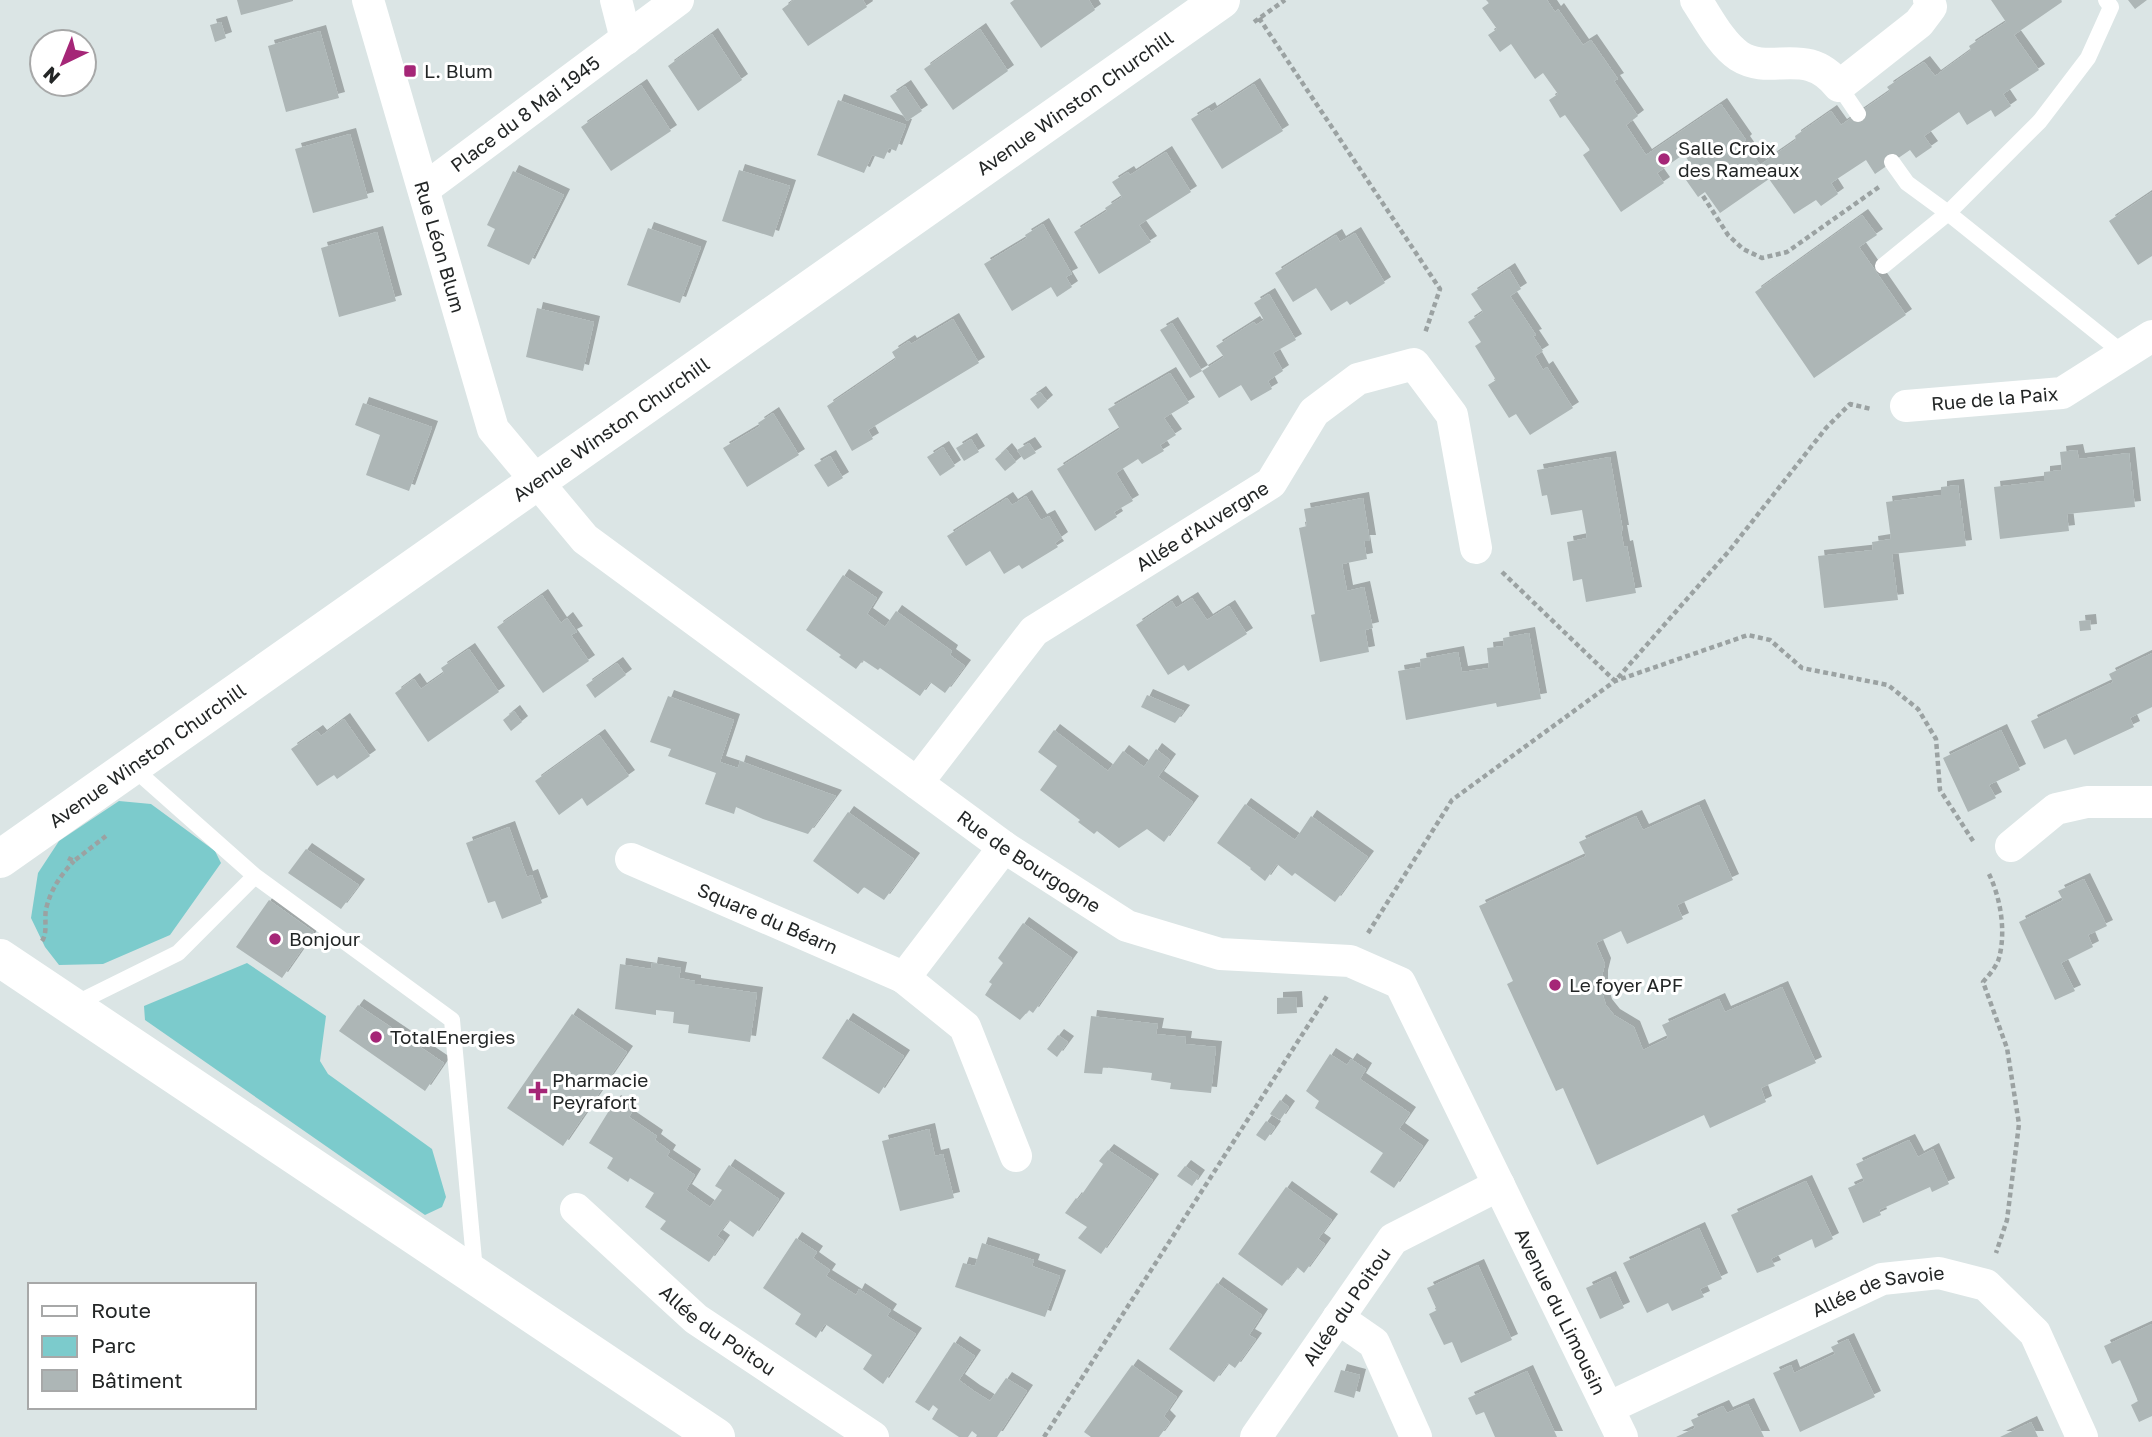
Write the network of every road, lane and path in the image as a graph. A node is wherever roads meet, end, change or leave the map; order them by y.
1 (368, 0) edge
2 (616, 0) edge
3 (678, 0) edge
4 (1696, 0) edge
5 (1929, 0) edge
6 (2106, 0) edge
7 (1237, 5) edge
8 (626, 38) junction
9 (1839, 86) junction
10 (1858, 114) dead end
11 (1896, 167) joint
12 (424, 189) junction
13 (1703, 196) dead end
14 (1948, 213) junction
15 (1883, 266) dead end
16 (2152, 336) edge
17 (2124, 354) junction
18 (1414, 364) junction
19 (1906, 405) joint
20 (537, 481) junction
21 (1476, 548) joint
22 (1615, 681) junction
23 (132, 767) junction
24 (917, 783) junction
25 (2152, 802) edge
26 (2011, 846) dead end
27 (1004, 847) junction
28 (1976, 849) dead end
29 (0, 859) edge
30 (631, 859) dead end
31 (74, 861) dead end
32 (1987, 870) dead end
33 (255, 876) junction
34 (45, 936) dead end
35 (0, 958) edge
36 (1350, 961) junction
37 (904, 978) junction
38 (72, 1006) junction
39 (1016, 1156) dead end
40 (1499, 1185) junction
41 (576, 1209) dead end
42 (476, 1277) junction
43 (1986, 1285) junction
44 (1338, 1318) junction
45 (1608, 1408) junction
46 (716, 1437) edge
47 (873, 1437) edge
48 (1044, 1437) edge
49 (1256, 1437) edge
50 (1416, 1437) edge
51 (1622, 1437) edge
52 (2082, 1437) edge

1 - 12 street, Rue Léon Blum
2 - 8 street
3 - 8 street, Place du 8 Mai 1945
4 - 9 street
5 - 9 street
6 - 14 lane
7 - 18 path
7 - 20 main road, Avenue Winston Churchill
8 - 12 street, Place du 8 Mai 1945
9 - 10 lane
11 - 13 path
11 - 14 lane
12 - 20 street, Rue Léon Blum
14 - 15 lane
14 - 17 lane
16 - 17 street, Rue de la Paix
17 - 19 street, Rue de la Paix
18 - 21 street
18 - 24 street, Allée d'Auvergne
19 - 22 path
20 - 23 main road, Avenue Winston Churchill
20 - 24 street, Rue de Bourgogne
21 - 22 path
22 - 28 path
22 - 36 path
23 - 29 main road, Avenue Winston Churchill
23 - 33 lane
24 - 27 street, Rue de Bourgogne
25 - 26 street
27 - 36 street, Rue de Bourgogne
27 - 37 street
30 - 37 street, Square du Béarn
31 - 34 path
32 - 43 path
33 - 38 lane
33 - 42 lane
35 - 38 main road
36 - 40 street, Rue de Bourgogne
36 - 48 path
37 - 39 street, Square du Béarn
38 - 42 main road
40 - 44 street, Allée du Poitou
40 - 45 street, Avenue du Limousin
41 - 47 street, Allée du Poitou
42 - 46 main road
43 - 45 street, Allée de Savoie
43 - 52 street
44 - 49 street, Allée du Poitou
44 - 50 street
45 - 51 street, Avenue du Limousin

